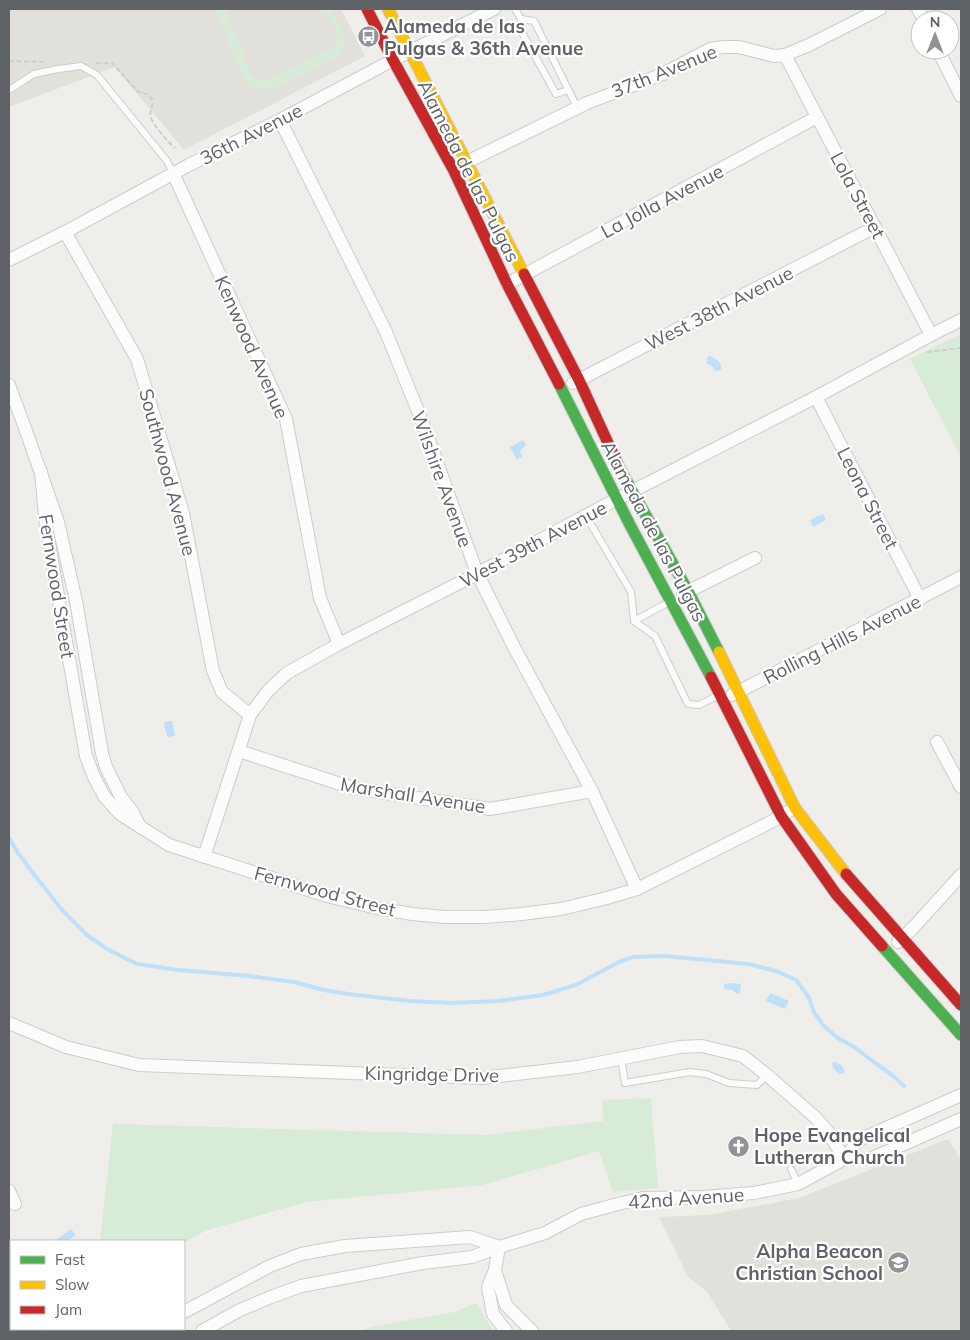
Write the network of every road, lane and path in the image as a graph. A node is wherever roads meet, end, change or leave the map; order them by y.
1 (368, 9) edge
2 (388, 9) edge
3 (494, 9) edge
4 (515, 9) edge
5 (880, 9) edge
6 (520, 19) junction
7 (410, 52) junction
8 (785, 55) junction
9 (393, 60) junction
10 (943, 60) edge
11 (9, 90) edge
12 (568, 90) junction
13 (961, 96) edge
14 (577, 107) junction
15 (817, 117) junction
16 (280, 120) junction
17 (467, 162) junction
18 (453, 169) junction
19 (173, 173) junction
20 (875, 227) junction
21 (65, 232) junction
22 (9, 260) edge
23 (524, 275) junction
24 (507, 284) junction
25 (961, 320) edge
26 (931, 335) junction
27 (961, 348) edge
28 (920, 353) dead end
29 (579, 380) junction
30 (9, 385) edge
31 (562, 389) junction
32 (816, 397) junction
33 (632, 491) junction
34 (616, 499) junction
35 (586, 516) junction
36 (755, 558) dead end
37 (477, 573) junction
38 (961, 577) edge
39 (688, 591) junction
40 (920, 599) junction
41 (671, 601) junction
42 (634, 620) junction
43 (339, 644) junction
44 (739, 691) junction
45 (721, 697) junction
46 (250, 715) junction
47 (937, 742) dead end
48 (239, 751) junction
49 (961, 787) edge
50 (592, 792) junction
51 (795, 808) junction
52 (781, 816) junction
53 (204, 857) junction
54 (961, 875) edge
55 (637, 889) junction
56 (902, 938) junction
57 (886, 952) junction
58 (961, 1005) edge
59 (9, 1023) edge
60 (961, 1035) edge
61 (621, 1058) junction
62 (768, 1075) junction
63 (961, 1095) edge
64 (961, 1120) edge
65 (844, 1159) junction
66 (791, 1169) dead end
67 (798, 1184) junction
68 (9, 1191) edge
69 (15, 1204) dead end
70 (499, 1247) junction
71 (495, 1270) junction
72 (185, 1311) edge
73 (202, 1331) edge
74 (506, 1331) edge
75 (532, 1331) edge

1 - 9 main road, Alameda de las Pulgas
2 - 7 main road, Alameda de las Pulgas
3 - 7 street, 36th Avenue
4 - 6 lane
5 - 8 street, 37th Avenue
6 - 12 lane
6 - 12 lane
7 - 9 street, 36th Avenue
7 - 17 main road, Alameda de las Pulgas
8 - 14 street, 37th Avenue
8 - 15 street, Lola Street
9 - 16 street, 36th Avenue
9 - 18 main road, Alameda de las Pulgas
10 - 13 street
11 - 19 lane
12 - 14 lane
14 - 17 street, 37th Avenue
15 - 20 street, Lola Street
15 - 23 street, La Jolla Avenue
16 - 19 street, 36th Avenue
16 - 37 street, Wilshire Avenue
17 - 18 street, 37th Avenue
17 - 23 main road, Alameda de las Pulgas
18 - 24 main road, Alameda de las Pulgas
19 - 21 street, 36th Avenue
19 - 43 street, Kenwood Avenue
20 - 26 street, Lola Street
20 - 29 street, West 38th Avenue
21 - 22 street, 36th Avenue
21 - 46 street, Southwood Avenue
23 - 24 street, La Jolla Avenue
23 - 29 main road, Alameda de las Pulgas
24 - 31 main road, Alameda de las Pulgas
25 - 26 street, West 39th Avenue
26 - 32 street, West 39th Avenue
27 - 28 path
29 - 31 street, West 38th Avenue
29 - 33 main road, Alameda de las Pulgas
30 - 53 street, Fernwood Street
31 - 34 main road, Alameda de las Pulgas
32 - 33 street, West 39th Avenue
32 - 40 street, Leona Street
33 - 34 street, West 39th Avenue
33 - 39 main road, Alameda de las Pulgas
34 - 35 street, West 39th Avenue
34 - 41 main road, Alameda de las Pulgas
35 - 37 street, West 39th Avenue
35 - 42 lane
36 - 39 street
37 - 43 street, West 39th Avenue
37 - 50 street, Wilshire Avenue
38 - 40 street, Rolling Hills Avenue
39 - 41 street
39 - 44 main road, Alameda de las Pulgas
40 - 44 street, Rolling Hills Avenue
41 - 42 lane
41 - 45 main road, Alameda de las Pulgas
42 - 45 lane
43 - 46 street, West 39th Avenue
44 - 45 street, Rolling Hills Avenue
44 - 51 main road, Alameda de las Pulgas
45 - 52 main road, Alameda de las Pulgas
46 - 48 street, West 39th Avenue
47 - 49 street
48 - 50 street, Marshall Avenue
48 - 53 street, West 39th Avenue
50 - 55 street, Wilshire Avenue
51 - 52 street, Fernwood Street
51 - 56 main road, Alameda de las Pulgas
52 - 55 street, Fernwood Street
52 - 57 main road, Alameda de las Pulgas
53 - 55 street, Fernwood Street
54 - 56 street
56 - 57 street
56 - 58 main road, Alameda de las Pulgas
57 - 60 main road, Alameda de las Pulgas
59 - 61 street, Kingridge Drive
61 - 62 street, Kingridge Drive
61 - 62 lane
62 - 65 street, Kingridge Drive
63 - 65 street, 42nd Avenue
64 - 65 street, 42nd Avenue
65 - 67 street, 42nd Avenue
66 - 67 lane
67 - 70 street, 42nd Avenue
68 - 69 street
70 - 71 street
70 - 72 street
70 - 73 street, 42nd Avenue
71 - 74 street
71 - 75 street

